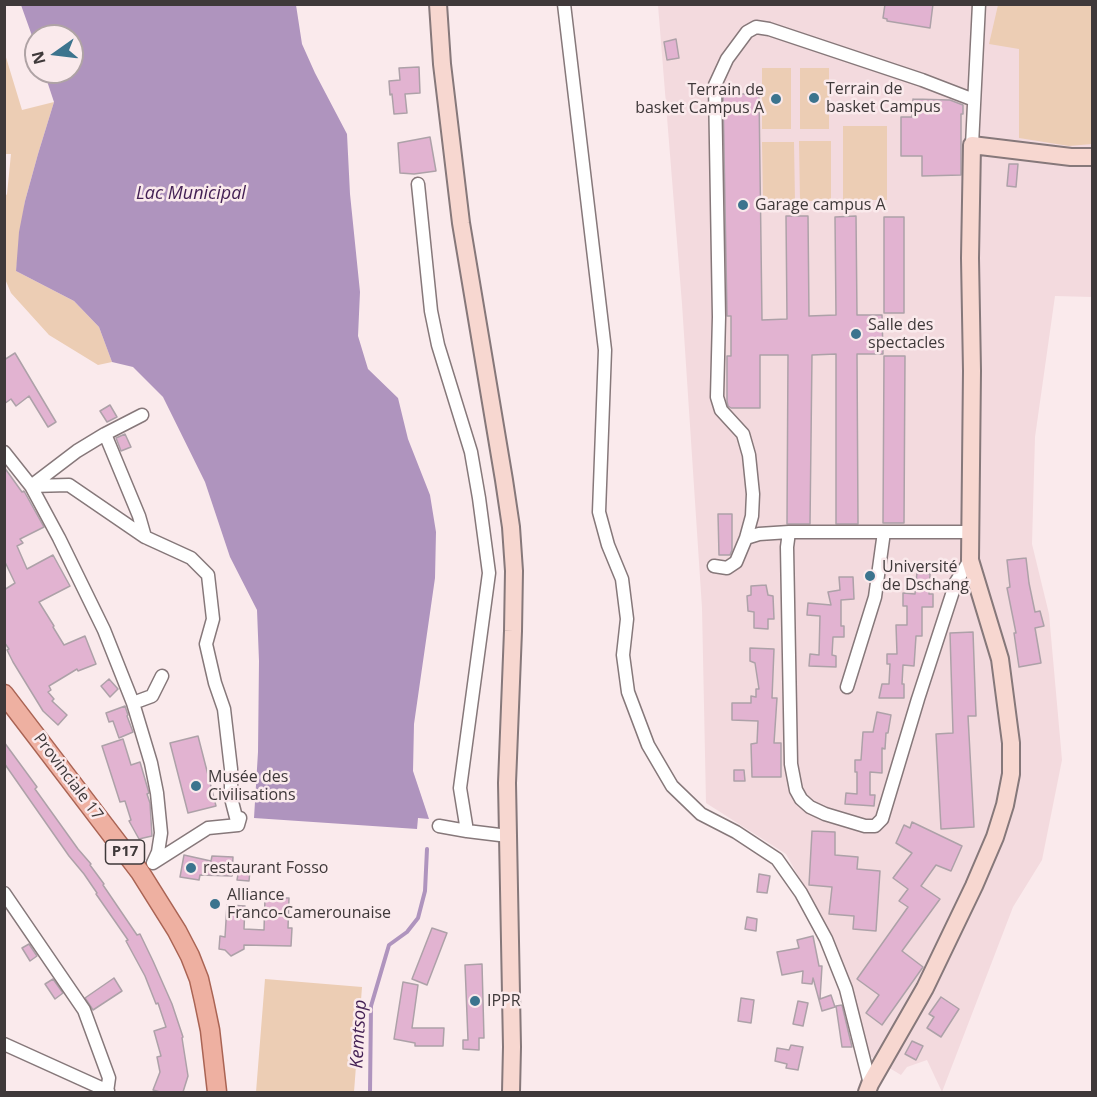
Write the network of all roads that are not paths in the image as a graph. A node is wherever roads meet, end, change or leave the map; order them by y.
1 (438, 4) edge
2 (564, 4) edge
3 (979, 4) edge
4 (975, 100) junction
5 (972, 145) junction
6 (1092, 157) edge
7 (418, 184) dead end
8 (142, 415) dead end
9 (105, 434) junction
10 (4, 452) edge
11 (31, 486) junction
12 (789, 532) junction
13 (884, 532) junction
14 (970, 532) junction
15 (145, 537) junction
16 (746, 538) junction
17 (970, 560) junction
18 (714, 567) dead end
19 (162, 676) dead end
20 (847, 687) dead end
21 (4, 694) edge
22 (133, 703) junction
23 (439, 826) dead end
24 (467, 831) junction
25 (508, 836) junction
26 (146, 867) junction
27 (4, 893) edge
28 (4, 1044) edge
29 (868, 1088) edge
30 (108, 1092) edge
31 (217, 1092) edge
32 (511, 1092) edge

1 - 25 street
2 - 29 street
3 - 4 street
4 - 5 street
4 - 16 street
5 - 6 street
5 - 14 street
7 - 24 street
8 - 9 street
9 - 11 street
9 - 15 street
10 - 11 street
11 - 15 street
11 - 22 street
12 - 13 street
12 - 16 street
12 - 17 street
13 - 14 street
13 - 20 street
14 - 17 street
15 - 26 street
16 - 18 street
17 - 29 street
19 - 22 street
21 - 26 main road, Provinciale 17 / P17
22 - 26 street
23 - 24 street
24 - 25 street
25 - 32 street
26 - 31 main road, Provinciale 17 / P17
27 - 30 street
28 - 30 street

